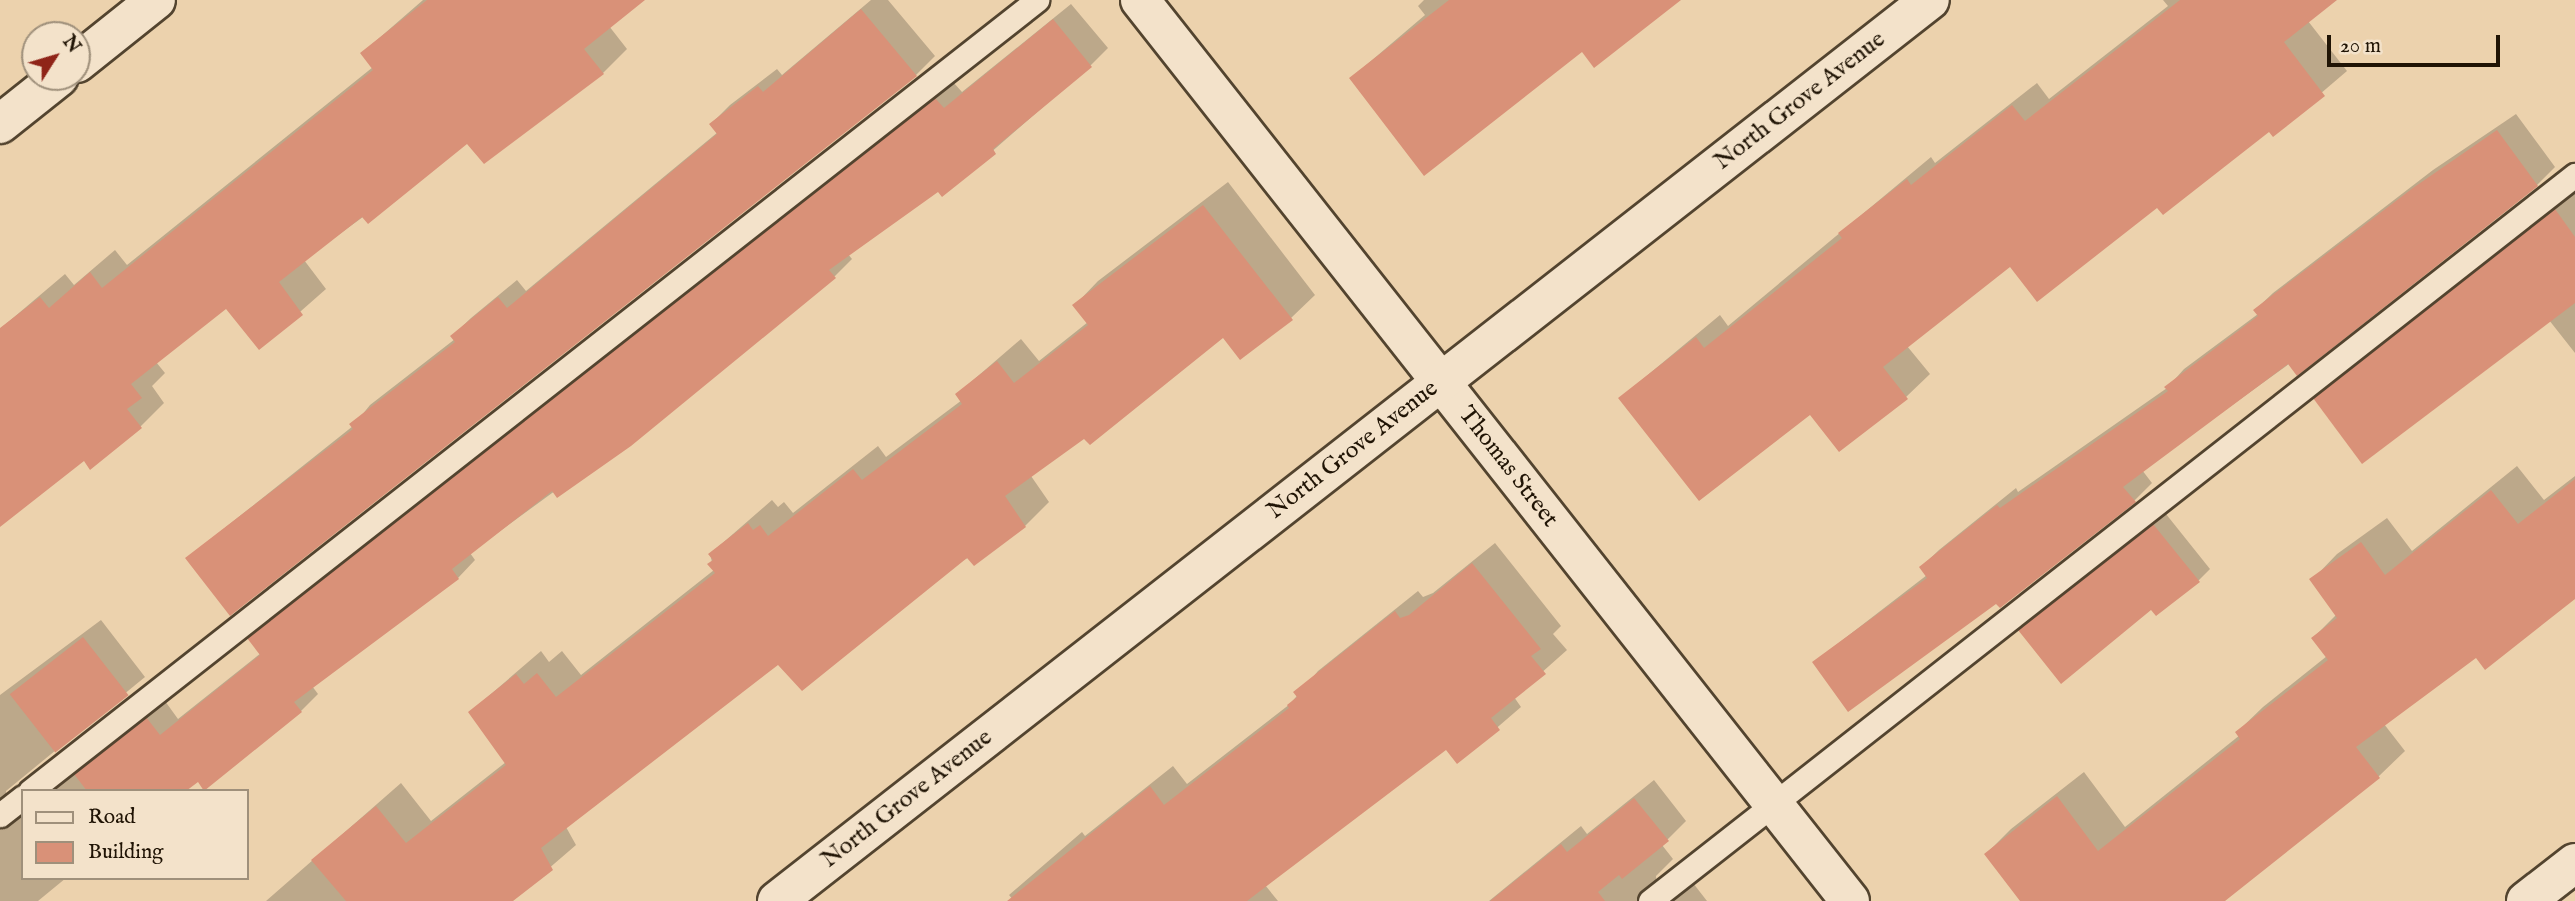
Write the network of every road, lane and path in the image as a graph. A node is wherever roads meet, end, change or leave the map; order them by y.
1 (156, 0) edge
2 (1037, 0) edge
3 (1140, 0) edge
4 (1930, 0) edge
5 (91, 52) edge
6 (41, 91) edge
7 (0, 124) edge
8 (2575, 175) edge
9 (1441, 382) junction
10 (33, 789) edge
11 (21, 799) edge
12 (1773, 804) junction
13 (0, 815) edge
14 (2575, 863) edge
15 (777, 901) edge
16 (1650, 901) edge
17 (1850, 901) edge
18 (2526, 901) edge

1 - 5 street
2 - 10 lane
3 - 9 street, Thomas Street
4 - 9 street, North Grove Avenue
6 - 7 street
8 - 12 lane
9 - 12 street, Thomas Street
9 - 15 street, North Grove Avenue
11 - 13 lane
12 - 16 lane
12 - 17 street, Thomas Street
14 - 18 street

